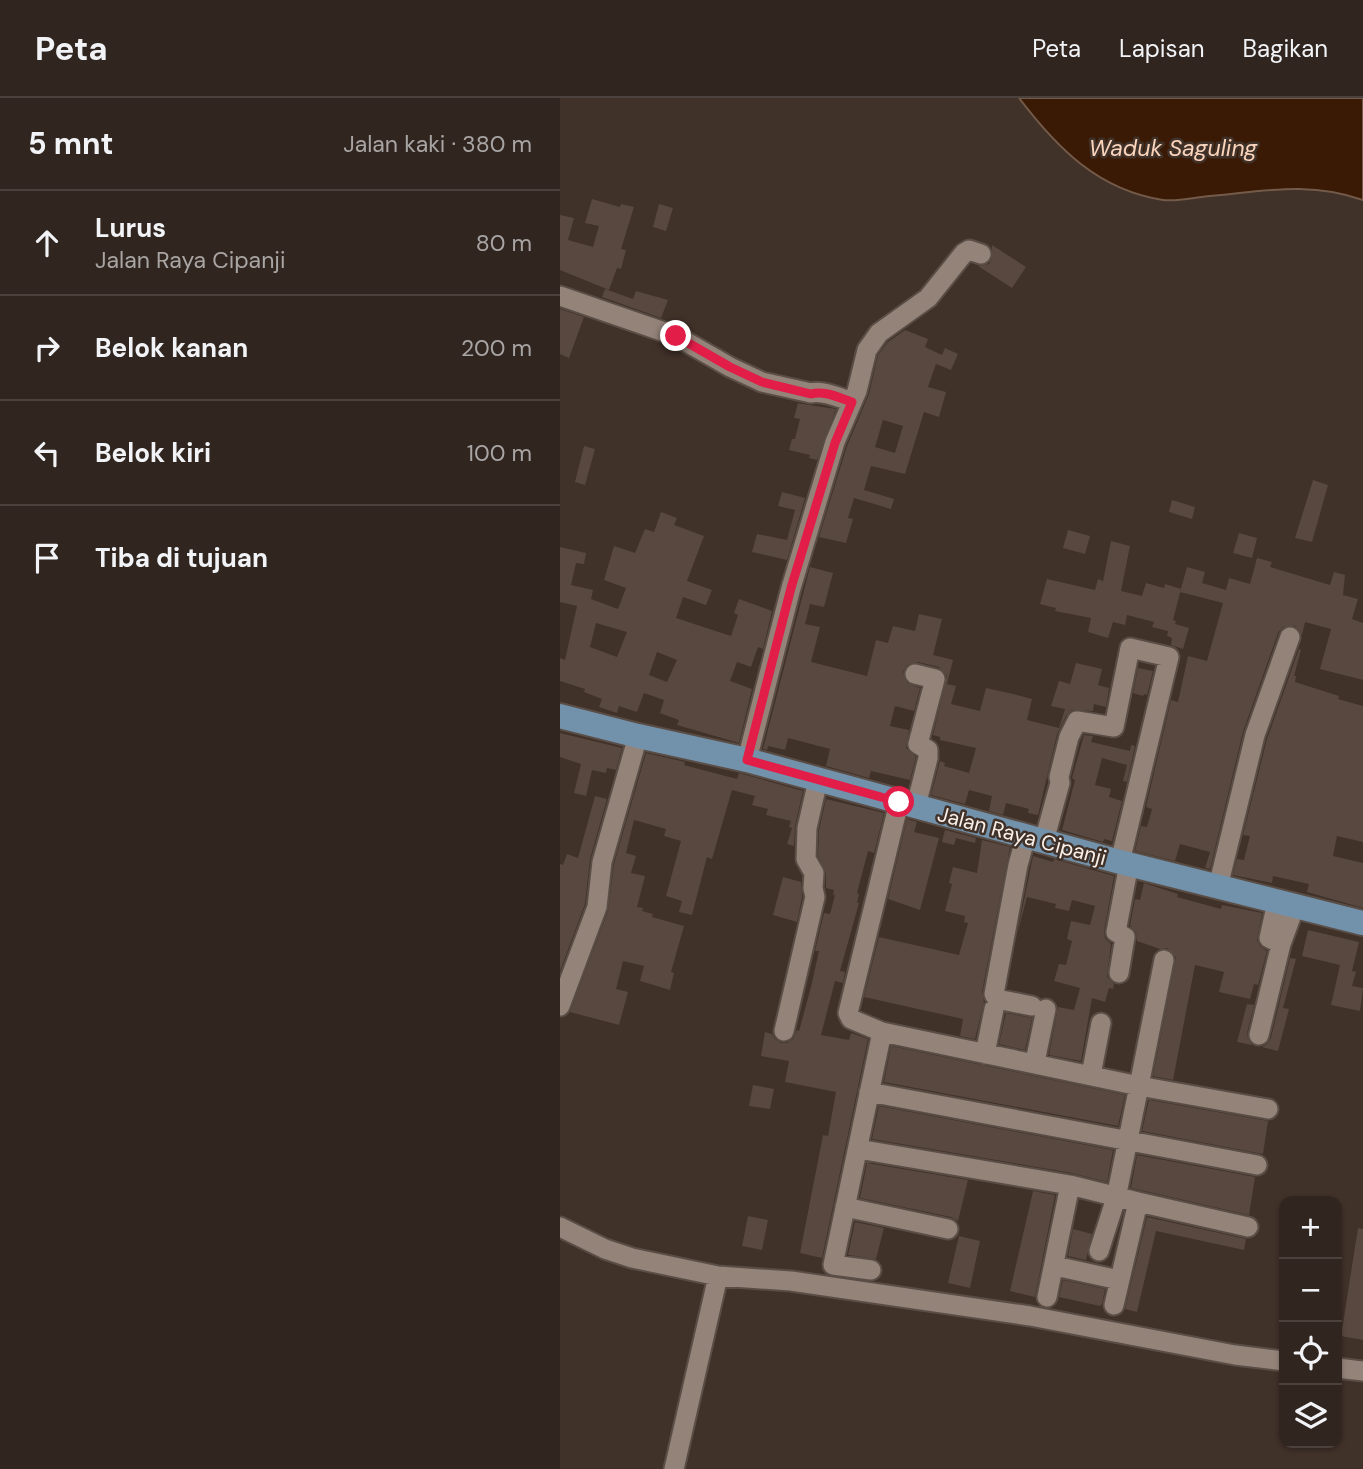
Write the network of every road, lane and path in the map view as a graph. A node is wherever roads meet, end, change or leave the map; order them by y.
1 (981, 254) dead end
2 (560, 296) edge
3 (852, 402) junction
4 (1290, 637) dead end
5 (915, 674) dead end
6 (560, 716) edge
7 (638, 736) junction
8 (747, 760) junction
9 (818, 780) junction
10 (907, 804) junction
11 (1035, 839) junction
12 (1124, 863) junction
13 (1218, 887) junction
14 (1286, 904) junction
15 (1362, 917) edge
16 (1164, 960) dead end
17 (1119, 973) dead end
18 (560, 1006) edge
19 (994, 1009) dead end
20 (1101, 1023) dead end
21 (784, 1031) dead end
22 (882, 1032) junction
23 (1259, 1035) dead end
24 (985, 1054) junction
25 (1035, 1062) junction
26 (1091, 1075) junction
27 (1139, 1086) junction
28 (869, 1091) junction
29 (1268, 1109) dead end
30 (1127, 1141) junction
31 (858, 1149) junction
32 (1256, 1165) dead end
33 (1070, 1185) junction
34 (1116, 1198) junction
35 (1138, 1202) junction
36 (845, 1207) junction
37 (560, 1227) edge
38 (1248, 1227) dead end
39 (948, 1229) dead end
40 (1099, 1251) dead end
41 (1055, 1266) junction
42 (871, 1270) dead end
43 (718, 1276) junction
44 (1119, 1280) junction
45 (1047, 1297) dead end
46 (1114, 1305) dead end
47 (1279, 1360) edge
48 (1342, 1369) edge
49 (1363, 1371) edge
50 (674, 1469) edge

1 - 3 street
2 - 3 street
3 - 8 street
4 - 13 street
5 - 10 street
6 - 7 main road, Jalan Raya Cipanji
7 - 8 main road, Jalan Raya Cipanji
7 - 18 street
8 - 9 main road, Jalan Raya Cipanji
9 - 10 main road, Jalan Raya Cipanji
9 - 21 street
10 - 11 main road, Jalan Raya Cipanji
10 - 22 street
11 - 12 main road, Jalan Raya Cipanji
11 - 12 street
11 - 25 street
12 - 13 main road, Jalan Raya Cipanji
12 - 17 street
13 - 14 main road, Jalan Raya Cipanji
14 - 15 main road, Jalan Raya Cipanji
14 - 23 street
16 - 27 street
19 - 24 street
20 - 26 street
22 - 24 street
22 - 28 street
24 - 25 street
25 - 26 street
26 - 27 street
27 - 29 street
27 - 30 street
28 - 30 street
28 - 31 street
30 - 32 street
30 - 34 street
31 - 33 street
31 - 36 street
33 - 34 street
33 - 41 street
34 - 35 street
34 - 40 street
35 - 38 street
35 - 44 street
36 - 39 street
36 - 42 street
37 - 43 street
41 - 44 street
41 - 45 street
43 - 47 street
43 - 50 street
44 - 46 street
48 - 49 street

